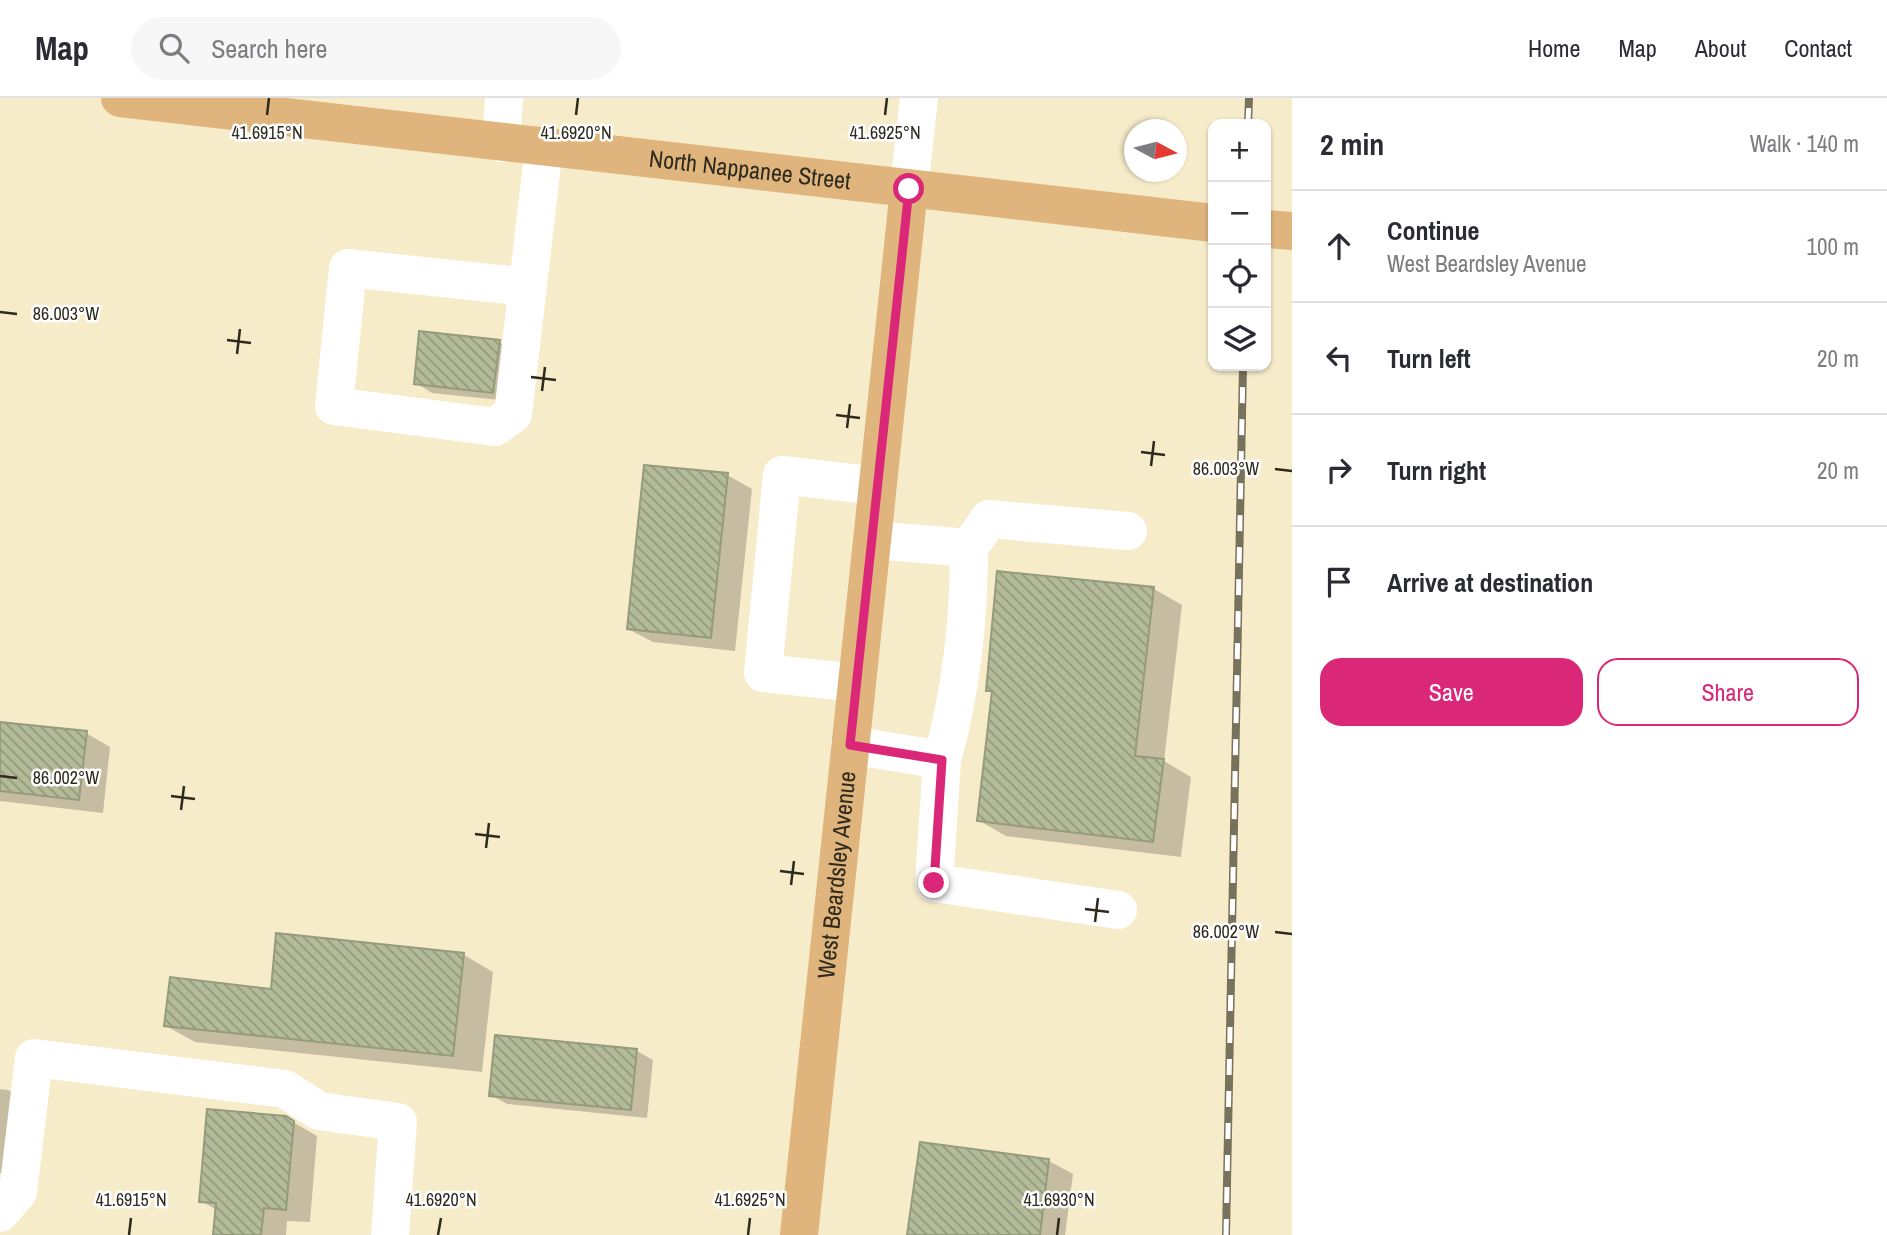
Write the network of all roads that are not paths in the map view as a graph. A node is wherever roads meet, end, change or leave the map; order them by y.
1 (120, 98) edge
2 (504, 98) edge
3 (919, 98) edge
4 (501, 143) junction
5 (544, 147) junction
6 (909, 189) junction
7 (1208, 222) edge
8 (1271, 229) edge
9 (1292, 231) edge
10 (528, 287) junction
11 (878, 486) junction
12 (1128, 531) dead end
13 (873, 540) junction
14 (969, 548) junction
15 (858, 683) junction
16 (850, 745) junction
17 (942, 760) junction
18 (1118, 910) dead end
19 (0, 1213) edge
20 (390, 1235) edge
21 (799, 1235) edge

1 - 4 main road, North Nappanee Street
2 - 4 street
3 - 6 street, West Beardsley Avenue
4 - 5 main road, North Nappanee Street
5 - 6 main road, North Nappanee Street
5 - 10 street
6 - 7 main road, North Nappanee Street
6 - 11 main road, West Beardsley Avenue
8 - 9 main road
10 - 10 street
11 - 13 main road, West Beardsley Avenue
11 - 15 street
12 - 14 street
13 - 14 street
13 - 15 main road, West Beardsley Avenue
14 - 17 street
15 - 16 main road, West Beardsley Avenue
16 - 17 street
16 - 21 main road, West Beardsley Avenue
17 - 18 street
19 - 20 street

